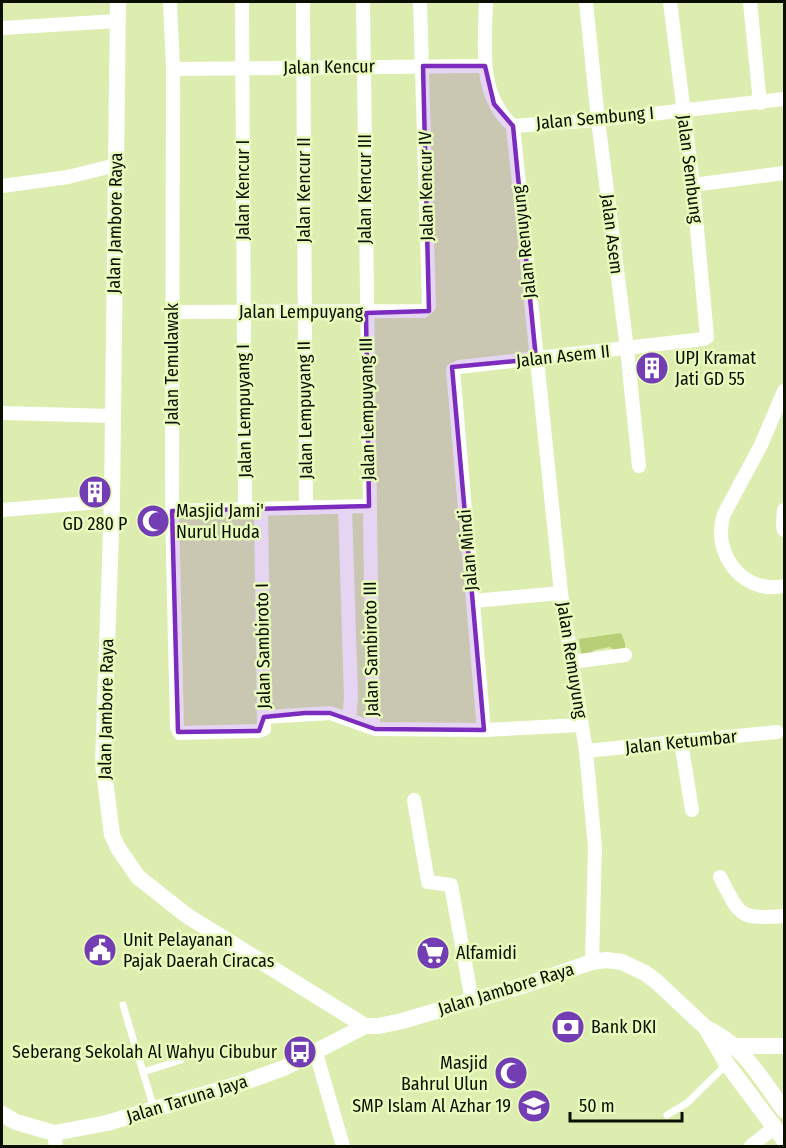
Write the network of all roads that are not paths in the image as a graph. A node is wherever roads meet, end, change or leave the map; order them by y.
1 (118, 2) edge
2 (170, 2) edge
3 (242, 2) edge
4 (303, 2) edge
5 (363, 2) edge
6 (420, 2) edge
7 (486, 2) edge
8 (586, 2) edge
9 (670, 2) edge
10 (750, 2) edge
11 (118, 21) junction
12 (2, 28) edge
13 (364, 66) junction
14 (423, 66) junction
15 (485, 66) junction
16 (243, 68) junction
17 (304, 68) junction
18 (173, 69) junction
19 (784, 99) edge
20 (760, 103) junction
21 (682, 109) junction
22 (598, 120) junction
23 (513, 126) junction
24 (116, 165) junction
25 (784, 173) edge
26 (693, 185) junction
27 (2, 186) edge
28 (429, 306) joint
29 (171, 312) junction
30 (243, 312) junction
31 (303, 312) junction
32 (366, 313) junction
33 (707, 337) joint
34 (627, 349) junction
35 (536, 359) junction
36 (453, 370) joint
37 (784, 391) edge
38 (2, 413) edge
39 (112, 416) junction
40 (639, 466) dead end
41 (112, 501) junction
42 (369, 506) junction
43 (345, 507) junction
44 (306, 508) junction
45 (245, 509) junction
46 (261, 509) junction
47 (2, 510) edge
48 (784, 510) edge
49 (172, 511) junction
50 (784, 531) edge
51 (784, 586) edge
52 (561, 593) junction
53 (472, 601) junction
54 (625, 655) dead end
55 (572, 663) junction
56 (264, 717) junction
57 (350, 719) junction
58 (581, 725) junction
59 (177, 727) joint
60 (373, 727) junction
61 (484, 730) junction
62 (777, 732) dead end
63 (681, 742) junction
64 (586, 751) junction
65 (414, 800) dead end
66 (692, 810) dead end
67 (720, 877) dead end
68 (784, 916) edge
69 (592, 962) junction
70 (472, 1001) junction
71 (123, 1005) dead end
72 (365, 1026) junction
73 (706, 1028) junction
74 (736, 1046) junction
75 (784, 1046) edge
76 (316, 1053) junction
77 (181, 1060) dead end
78 (728, 1064) junction
79 (143, 1072) junction
80 (154, 1109) junction
81 (784, 1110) edge
82 (2, 1114) edge
83 (667, 1115) dead end
84 (780, 1134) edge
85 (55, 1140) edge
86 (343, 1146) edge
87 (752, 1146) edge

1 - 11 street, Jalan Jambore Raya
2 - 18 street, Jalan Temulawak
3 - 16 street, Jalan Kencur I
4 - 17 street, Jalan Kencur II
5 - 13 street, Jalan Kencur III
6 - 14 street, Jalan Kencur IV
7 - 15 street
8 - 22 street, Jalan Asem
9 - 21 street, Jalan Sembung
10 - 20 street
11 - 12 street
11 - 24 street, Jalan Jambore Raya
13 - 14 street, Jalan Kencur
13 - 17 street, Jalan Kencur
13 - 32 street, Jalan Kencur III
14 - 15 street, Jalan Kencur
14 - 28 street, Jalan Kencur IV
15 - 23 street
16 - 17 street, Jalan Kencur
16 - 18 street, Jalan Kencur
16 - 30 street, Jalan Kencur I
17 - 31 street, Jalan Kencur II
18 - 29 street, Jalan Temulawak
19 - 20 street, Jalan Sembung I
20 - 21 street, Jalan Sembung I
21 - 22 street, Jalan Sembung I
21 - 26 street, Jalan Sembung
22 - 23 street, Jalan Sembung I
22 - 34 street, Jalan Asem
23 - 35 street, Jalan Renuyung
24 - 27 street
24 - 39 street, Jalan Jambore Raya
25 - 26 street
26 - 33 street, Jalan Sembung
28 - 32 street, Jalan Lempuyang
29 - 30 street, Jalan Lempuyang
29 - 49 street, Jalan Temulawak
30 - 31 street, Jalan Lempuyang
30 - 45 street, Jalan Lempuyang I
31 - 32 street, Jalan Lempuyang
31 - 44 street, Jalan Lempuyang II
32 - 42 street, Jalan Lempuyang III
33 - 34 street, Jalan Asem II
34 - 35 street, Jalan Asem II
34 - 40 street, Jalan Asem
35 - 36 street, Jalan Asem II
35 - 52 street, Jalan Remuyung
36 - 53 street, Jalan Mindi
37 - 51 street
38 - 39 street
39 - 41 street, Jalan Jambore Raya
41 - 47 street
41 - 72 street, Jalan Jambore Raya
42 - 43 street
42 - 60 street, Jalan Sambiroto III
43 - 44 street
43 - 57 street
44 - 46 street
45 - 46 street
45 - 49 street
46 - 56 street, Jalan Sambiroto I
48 - 50 street
49 - 59 street, Jalan Temulawak
52 - 53 street
52 - 55 street, Jalan Remuyung
53 - 61 street, Jalan Mindi
54 - 55 street
55 - 58 street, Jalan Remuyung
56 - 57 street
56 - 59 street, Jalan Sambiroto I
57 - 60 street
58 - 61 street, Jalan Sambiroto III
58 - 64 street, Jalan Remuyung
60 - 61 street, Jalan Sambiroto III
62 - 63 street, Jalan Ketumbar
63 - 64 street, Jalan Ketumbar
63 - 66 street
64 - 69 street, Jalan Remuyung
65 - 70 street
67 - 68 street
69 - 70 street, Jalan Jambore Raya
69 - 73 street, Jalan Jambore Raya
70 - 72 street, Jalan Jambore Raya
71 - 79 lane
72 - 76 street, Jalan Taruna Jaya
73 - 74 street
73 - 78 street, Jalan Jambore Raya
74 - 75 street
74 - 81 street
76 - 80 street, Jalan Taruna Jaya
76 - 86 street
77 - 79 lane
78 - 83 lane
78 - 84 street, Jalan Jambore Raya
79 - 80 lane
80 - 85 street, Jalan Taruna Jaya
82 - 85 street, Jalan Taruna Jaya
84 - 87 street

